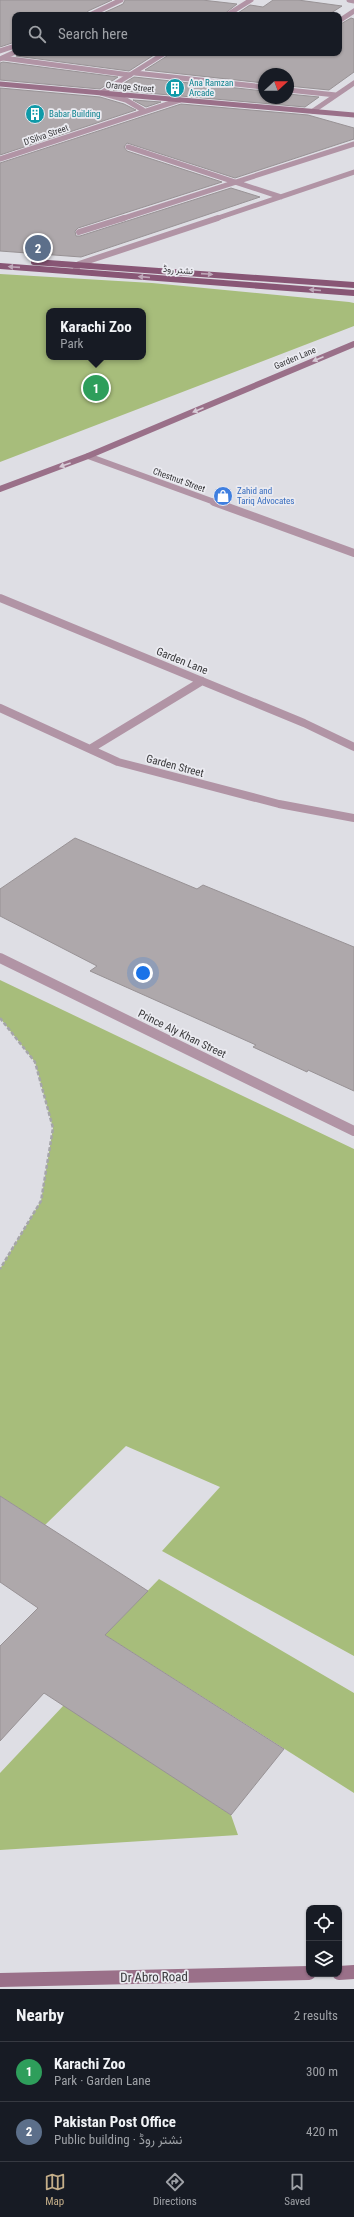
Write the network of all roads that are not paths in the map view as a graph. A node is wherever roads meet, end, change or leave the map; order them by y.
1 (121, 0) edge
2 (251, 0) edge
3 (349, 0) edge
4 (354, 1) edge
5 (354, 11) edge
6 (96, 12) edge
7 (232, 12) edge
8 (342, 19) edge
9 (12, 47) edge
10 (0, 51) edge
11 (12, 53) edge
12 (161, 56) edge
13 (2, 58) edge
14 (133, 74) junction
15 (354, 83) edge
16 (0, 84) edge
17 (258, 86) edge
18 (294, 91) edge
19 (101, 93) junction
20 (336, 95) junction
21 (180, 100) junction
22 (143, 110) junction
23 (313, 111) junction
24 (354, 115) edge
25 (354, 144) edge
26 (128, 147) dead end
27 (0, 159) edge
28 (354, 172) edge
29 (234, 182) junction
30 (280, 197) junction
31 (79, 232) dead end
32 (0, 260) edge
33 (79, 264) junction
34 (0, 266) edge
35 (75, 271) junction
36 (354, 285) edge
37 (354, 294) edge
38 (354, 344) edge
39 (88, 456) junction
40 (0, 488) edge
41 (354, 553) edge
42 (0, 598) edge
43 (202, 681) junction
44 (0, 708) edge
45 (354, 747) edge
46 (90, 749) junction
47 (354, 818) edge
48 (0, 958) edge
49 (354, 1131) edge
50 (354, 1972) edge
51 (306, 1973) edge
52 (342, 1973) edge
53 (0, 1980) edge

1 - 6 street
2 - 7 street
3 - 4 street
5 - 8 street
9 - 10 street
11 - 13 street
12 - 14 street
13 - 14 street
14 - 17 street
14 - 19 street
15 - 20 street
16 - 19 street, Orange Street
18 - 20 street
19 - 21 street, Orange Street
19 - 22 street
20 - 23 street
21 - 22 street, D'Silva Street
21 - 23 street, Orange Street
22 - 27 street, D'Silva Street
23 - 24 street, Orange Street
25 - 29 street
26 - 29 street
28 - 30 street
29 - 30 street
29 - 31 street
30 - 33 street
32 - 33 main road, نشتر روڈ
33 - 35 street
33 -> 36 main road, نشتر روڈ
35 -> 34 main road, نشتر روڈ
37 -> 35 main road, نشتر روڈ
38 -> 39 street, Garden Lane
39 -> 40 street, Garden Lane
39 - 41 street, Chestnut Street
42 - 43 street, Garden Lane
43 - 45 street, Garden Lane
43 - 46 street
44 - 46 street, Garden Street
46 - 47 street, Garden Street
48 - 49 street, Prince Aly Khan Street
50 - 52 street
51 - 53 street, Dr Abro Road

